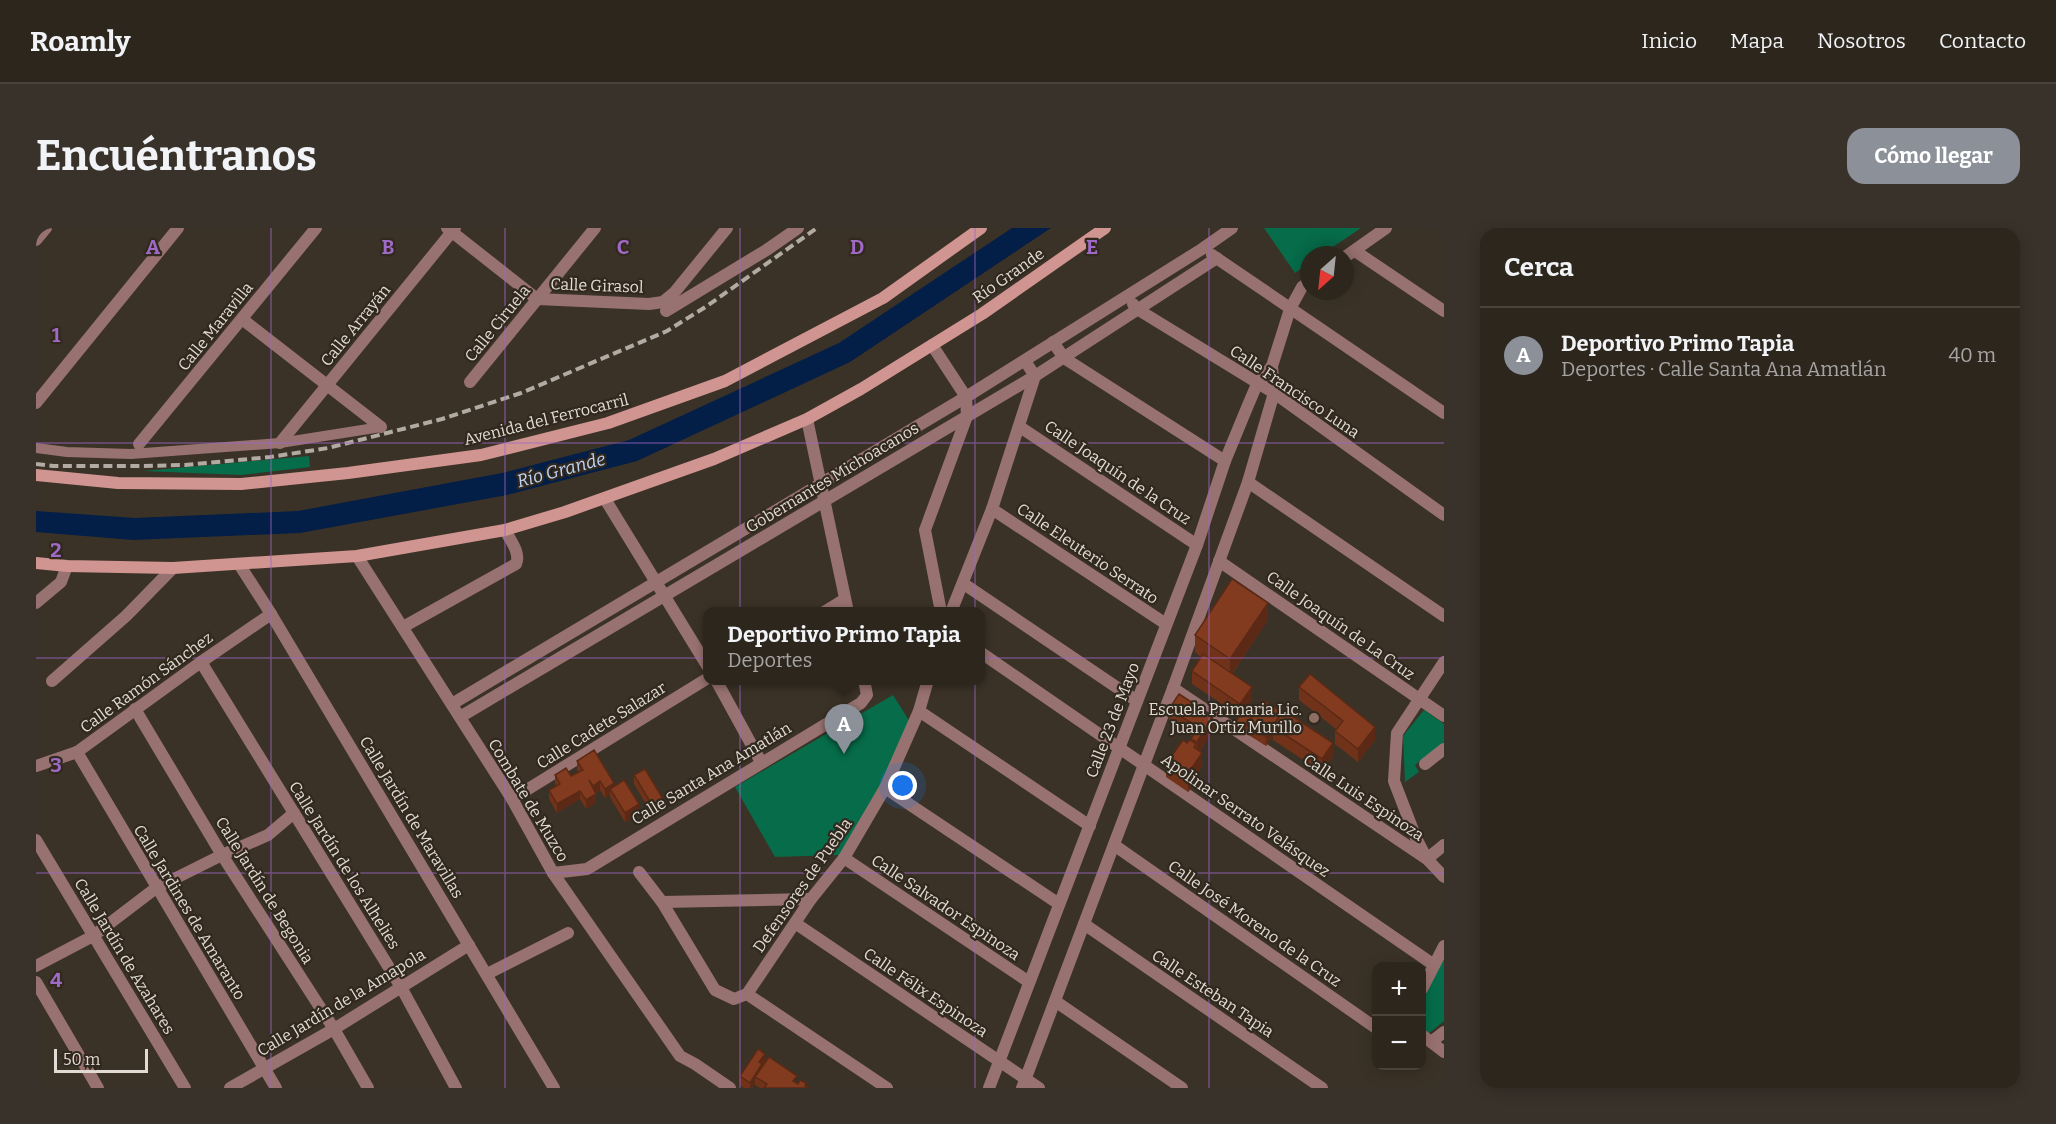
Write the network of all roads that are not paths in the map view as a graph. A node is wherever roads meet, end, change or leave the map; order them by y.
1 (46, 228) edge
2 (178, 228) edge
3 (316, 228) edge
4 (595, 228) edge
5 (726, 228) edge
6 (798, 228) edge
7 (981, 228) edge
8 (1104, 228) edge
9 (1232, 228) edge
10 (1386, 228) edge
11 (451, 229) edge
12 (36, 240) edge
13 (1202, 249) junction
14 (1354, 251) edge
15 (1354, 256) edge
16 (1217, 258) junction
17 (1300, 291) edge
18 (1127, 296) junction
19 (537, 299) junction
20 (665, 307) junction
21 (1137, 309) junction
22 (1290, 309) junction
23 (1444, 311) edge
24 (242, 319) junction
25 (1053, 342) junction
26 (932, 345) junction
27 (1064, 358) junction
28 (1024, 361) junction
29 (1272, 366) junction
30 (1035, 376) junction
31 (470, 382) dead end
32 (1257, 384) junction
33 (327, 385) junction
34 (1274, 393) junction
35 (966, 397) junction
36 (36, 403) edge
37 (1444, 413) edge
38 (967, 416) junction
39 (807, 418) junction
40 (381, 427) joint
41 (1020, 427) junction
42 (139, 444) dead end
43 (280, 444) junction
44 (36, 448) edge
45 (1225, 461) junction
46 (36, 475) edge
47 (1248, 482) junction
48 (820, 484) junction
49 (605, 499) junction
50 (823, 500) junction
51 (992, 509) junction
52 (1444, 515) edge
53 (505, 530) junction
54 (1197, 544) junction
55 (357, 556) junction
56 (1219, 561) junction
57 (36, 563) edge
58 (239, 564) junction
59 (67, 566) junction
60 (173, 568) junction
61 (656, 584) junction
62 (964, 584) junction
63 (663, 596) junction
64 (36, 603) edge
65 (846, 605) edge
66 (940, 607) edge
67 (953, 607) edge
68 (271, 614) junction
69 (1444, 616) edge
70 (1166, 624) junction
71 (403, 627) junction
72 (985, 655) edge
73 (703, 659) edge
74 (201, 662) junction
75 (1444, 662) edge
76 (52, 681) dead end
77 (703, 681) edge
78 (718, 685) edge
79 (865, 685) edge
80 (927, 685) edge
81 (1173, 688) junction
82 (1419, 699) junction
83 (1137, 700) junction
84 (452, 704) junction
85 (135, 709) junction
86 (919, 711) junction
87 (1444, 716) edge
88 (460, 717) junction
89 (1119, 747) junction
90 (1444, 749) edge
91 (77, 752) junction
92 (761, 762) junction
93 (1144, 764) junction
94 (1425, 764) dead end
95 (36, 766) edge
96 (885, 788) junction
97 (512, 799) junction
98 (294, 813) junction
99 (1090, 826) junction
100 (36, 840) edge
101 (1114, 845) junction
102 (1444, 845) edge
103 (222, 855) junction
104 (844, 858) junction
105 (1426, 859) junction
106 (639, 872) dead end
107 (553, 873) junction
108 (1444, 877) edge
109 (156, 888) junction
110 (811, 900) junction
111 (662, 902) junction
112 (1059, 904) junction
113 (795, 923) junction
114 (1084, 924) junction
115 (568, 933) dead end
116 (93, 936) junction
117 (469, 945) junction
118 (1444, 946) edge
119 (1434, 965) junction
120 (36, 966) edge
121 (487, 974) junction
122 (1426, 981) edge
123 (36, 982) edge
124 (1029, 982) junction
125 (401, 987) junction
126 (747, 994) junction
127 (1055, 1001) junction
128 (1372, 1025) edge
129 (334, 1029) junction
130 (1444, 1032) edge
131 (1426, 1038) edge
132 (1444, 1052) edge
133 (999, 1062) junction
134 (264, 1067) junction
135 (1024, 1083) edge
136 (98, 1088) edge
137 (185, 1088) edge
138 (230, 1088) edge
139 (276, 1088) edge
140 (368, 1088) edge
141 (456, 1088) edge
142 (554, 1088) edge
143 (730, 1088) edge
144 (887, 1088) edge
145 (990, 1088) edge
146 (1039, 1088) edge
147 (1182, 1088) edge
148 (1322, 1088) edge

1 - 12 street
2 - 36 street
3 - 24 street, Calle Maravilla
4 - 19 street, Calle Ciruela
5 - 20 street
6 - 20 street
7 - 46 main road, Avenida del Ferrocarril
8 - 26 main road, Río Grande
9 - 13 street, Gobernantes Michoacanos
10 - 14 street
11 - 19 street, Calle Girasol
11 - 33 street, Calle Arrayán
13 - 16 street
13 - 18 street, Gobernantes Michoacanos
15 - 23 street
16 - 21 street, Gobernantes Michoacanos
16 - 22 street
17 - 22 street, Calle 23 de Mayo
18 - 21 street, Calle Francisco Luna
18 - 25 street, Gobernantes Michoacanos
19 - 20 street, Calle Girasol
19 - 31 street, Calle Ciruela
21 - 27 street, Gobernantes Michoacanos
21 - 32 street, Calle Francisco Luna
22 - 29 street, Calle 23 de Mayo
22 - 37 street
24 - 33 street
24 - 42 street, Calle Maravilla
25 - 27 street
25 - 28 street, Gobernantes Michoacanos
26 - 35 street
26 - 39 main road, Río Grande
27 - 30 street, Gobernantes Michoacanos
27 - 45 street
28 - 30 street
28 - 35 street, Gobernantes Michoacanos
29 - 32 street, Calle 23 de Mayo
29 - 34 street, Calle 23 de Mayo
30 - 38 street, Gobernantes Michoacanos
30 - 41 street
32 - 34 street, Calle Francisco Luna
32 - 45 street, Calle 23 de Mayo
33 - 40 street
33 - 43 street, Calle Arrayán
34 - 47 street, Calle 23 de Mayo
34 - 52 street, Calle Francisco Luna
35 - 38 street
35 - 48 street, Gobernantes Michoacanos
38 - 50 street, Gobernantes Michoacanos
38 - 66 street
39 - 48 street
39 - 49 main road, Río Grande
40 - 43 street
41 - 51 street
41 - 54 street, Calle Joaquín de la Cruz
43 - 44 street
45 - 54 street, Calle 23 de Mayo
47 - 56 street, Calle 23 de Mayo
47 - 69 street
48 - 50 street
48 - 61 street, Gobernantes Michoacanos
49 - 53 main road, Río Grande
49 - 61 street
50 - 63 street, Gobernantes Michoacanos
50 - 65 street
51 - 62 street
51 - 70 street, Calle Eleuterio Serrato
53 - 55 main road, Río Grande
53 - 71 street
54 - 70 street, Calle 23 de Mayo
55 - 58 main road, Río Grande
55 - 71 street, Combate de Muzco
56 - 81 street, Calle 23 de Mayo
56 - 82 street, Calle Joaquín de La Cruz
57 - 59 main road, Río Grande
58 - 60 main road, Río Grande
58 - 68 street, Calle Jardín de Maravillas
59 - 60 main road, Río Grande
59 - 64 street
60 - 76 street
61 - 63 street
61 - 84 street, Gobernantes Michoacanos
62 - 67 street
62 - 83 street
63 - 73 street
63 - 88 street, Gobernantes Michoacanos
68 - 74 street, Calle Ramón Sánchez
68 - 117 street, Calle Jardín de Maravillas
70 - 83 street, Calle 23 de Mayo
71 - 84 street, Combate de Muzco
72 - 89 street, Apolinar Serrato Velásquez
74 - 85 street, Calle Ramón Sánchez
74 - 98 street, Calle Jardín de los Alhelies
75 - 82 street
77 - 97 street, Calle Cadete Salazar
78 - 92 street
79 - 92 street, Calle Santa Ana Amatlán
80 - 86 street, Defensores de Puebla
81 - 93 street, Calle 23 de Mayo
81 - 105 street, Calle Luis Espinoza
82 - 87 street, Calle Joaquín de La Cruz
82 - 105 street
83 - 89 street, Calle 23 de Mayo
84 - 88 street, Combate de Muzco
85 - 91 street, Calle Ramón Sánchez
85 - 103 street, Calle Jardín de Begonia
86 - 96 street, Defensores de Puebla
86 - 99 street
88 - 97 street, Combate de Muzco
89 - 93 street, Apolinar Serrato Velásquez
89 - 99 street, Calle 23 de Mayo
90 - 94 street
91 - 95 street, Calle Ramón Sánchez
91 - 109 street, Calle Jardines de Amaranto
92 - 107 street, Calle Santa Ana Amatlán
93 - 101 street, Calle 23 de Mayo
93 - 119 street, Apolinar Serrato Velásquez
96 - 104 street, Defensores de Puebla
96 - 112 street
97 - 107 street, Combate de Muzco
98 - 103 street
98 - 125 street, Calle Jardín de los Alhelies
99 - 112 street, Calle 23 de Mayo
100 - 116 street, Calle Jardín de Azahares
101 - 114 street, Calle 23 de Mayo
101 - 128 street, Calle José Moreno de la Cruz
102 - 105 street
103 - 109 street
103 - 129 street, Calle Jardín de Begonia
104 - 110 street, Defensores de Puebla
104 - 124 street, Calle Salvador Espinoza
105 - 108 street, Calle Luis Espinoza
106 - 111 street
107 - 143 street, Combate de Muzco
109 - 116 street
109 - 134 street, Calle Jardines de Amaranto
110 - 111 street
110 - 113 street, Defensores de Puebla
111 - 126 street
112 - 124 street, Calle 23 de Mayo
113 - 126 street, Defensores de Puebla
113 - 133 street, Calle Félix Espinoza
114 - 127 street, Calle 23 de Mayo
114 - 148 street, Calle Esteban Tapia
115 - 121 street
116 - 120 street
116 - 137 street, Calle Jardín de Azahares
117 - 121 street, Calle Jardín de Maravillas
117 - 125 street, Calle Jardín de la Amapola
118 - 119 street
119 - 122 street
121 - 142 street, Calle Jardín de Maravillas
123 - 136 street
124 - 133 street, Calle 23 de Mayo
125 - 129 street, Calle Jardín de la Amapola
125 - 141 street, Calle Jardín de los Alhelies
126 - 144 street
127 - 135 street, Calle 23 de Mayo
127 - 147 street
129 - 134 street, Calle Jardín de la Amapola
129 - 140 street, Calle Jardín de Begonia
130 - 131 street
131 - 132 street
133 - 135 street, Calle Félix Espinoza
133 - 145 street, Calle 23 de Mayo
134 - 138 street, Calle Jardín de la Amapola
134 - 139 street, Calle Jardines de Amaranto
135 - 146 street, Calle Félix Espinoza

